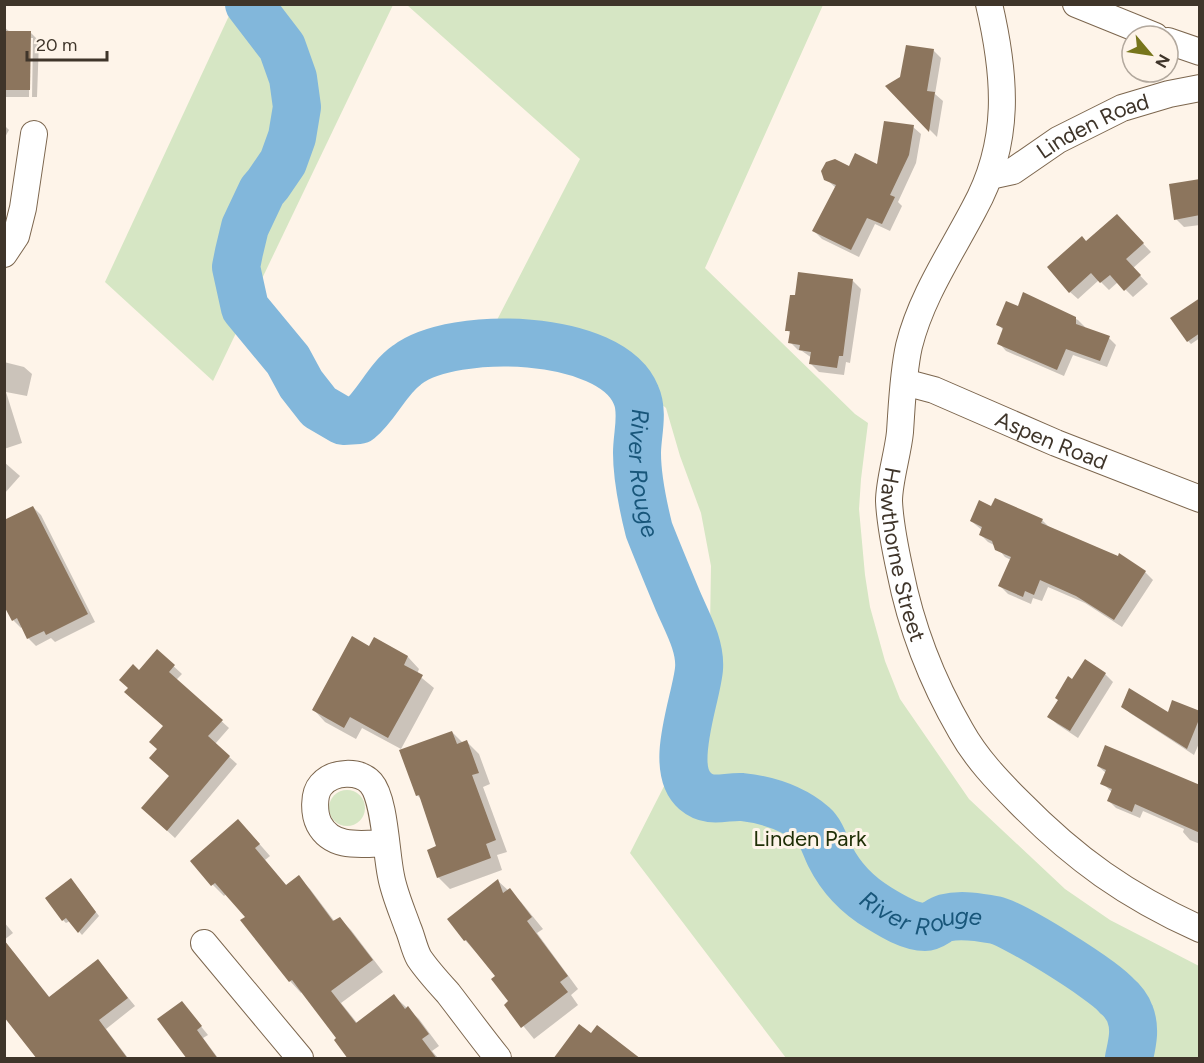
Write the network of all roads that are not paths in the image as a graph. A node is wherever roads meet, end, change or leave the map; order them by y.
1 (989, 4) edge
2 (1076, 4) edge
3 (1125, 24) edge
4 (1180, 45) edge
5 (1200, 52) edge
6 (1200, 88) edge
7 (34, 135) dead end
8 (990, 176) junction
9 (4, 254) edge
10 (904, 382) junction
11 (1200, 499) edge
12 (385, 843) dead end
13 (1200, 929) edge
14 (204, 943) dead end
15 (300, 1059) edge
16 (498, 1059) edge

1 - 8 street, Hawthorne Street
2 - 3 street
4 - 5 street
6 - 8 street, Linden Road
7 - 9 street
8 - 10 street, Hawthorne Street
10 - 11 street, Aspen Road
10 - 13 street, Hawthorne Street
12 - 16 street
14 - 15 street

